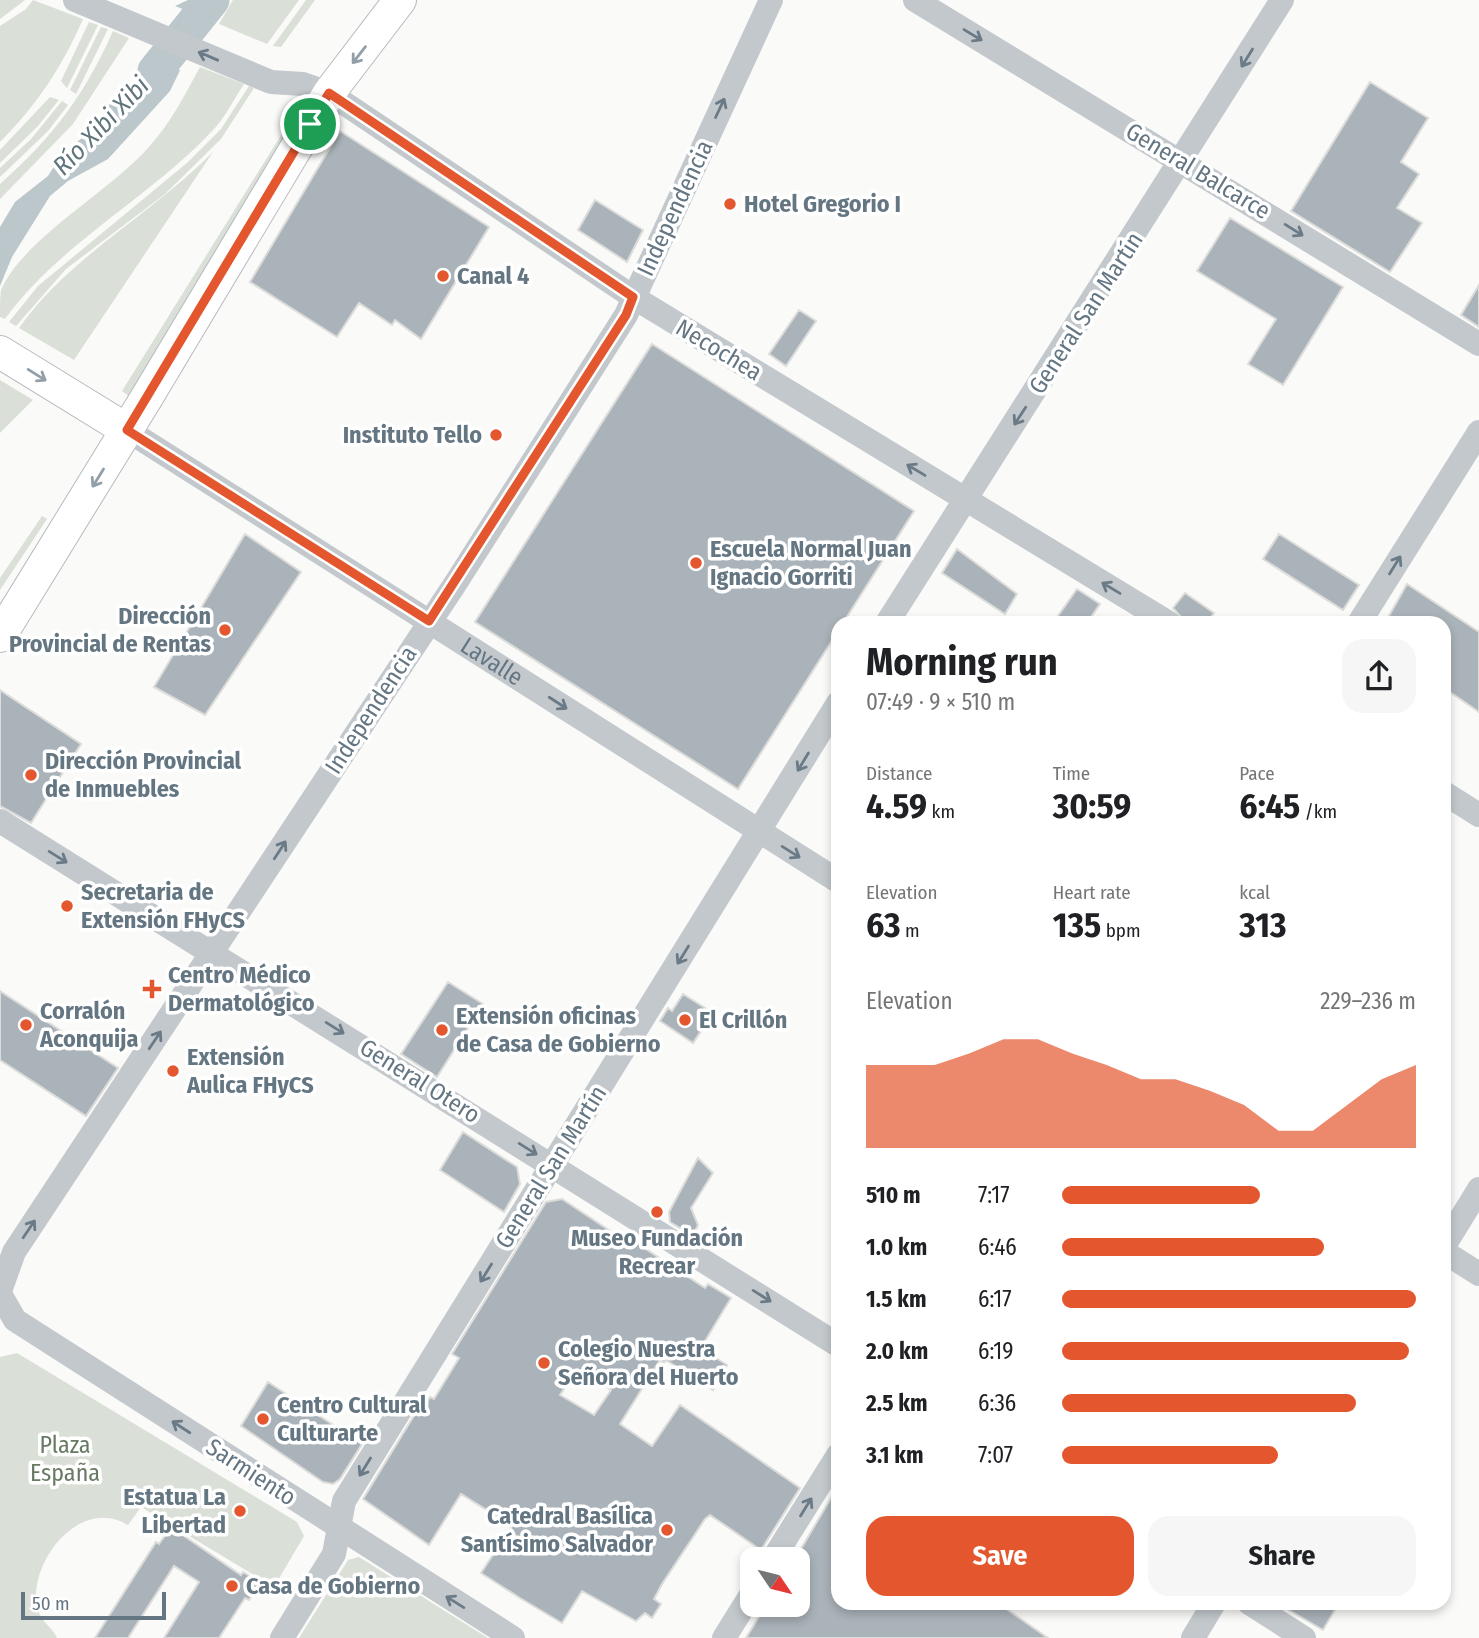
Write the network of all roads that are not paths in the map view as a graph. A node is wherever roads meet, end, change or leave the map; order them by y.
1 (75, 0) edge
2 (400, 0) edge
3 (771, 0) edge
4 (915, 0) edge
5 (1282, 0) edge
6 (329, 93) junction
7 (1183, 161) junction
8 (633, 297) junction
9 (1479, 344) edge
10 (0, 352) edge
11 (127, 430) junction
12 (1479, 432) edge
13 (966, 501) junction
14 (891, 616) edge
15 (1157, 616) edge
16 (1363, 616) edge
17 (429, 621) junction
18 (0, 636) edge
19 (831, 715) edge
20 (1451, 797) edge
21 (1479, 815) edge
22 (0, 821) edge
23 (760, 832) junction
24 (831, 877) edge
25 (213, 952) junction
26 (553, 1164) junction
27 (1479, 1189) edge
28 (1451, 1235) edge
29 (1451, 1256) edge
30 (1479, 1274) edge
31 (0, 1292) edge
32 (831, 1341) edge
33 (831, 1466) edge
34 (339, 1529) junction
35 (780, 1547) edge
36 (1210, 1610) edge
37 (1260, 1610) edge
38 (740, 1612) edge
39 (282, 1638) edge
40 (513, 1638) edge
41 (724, 1638) edge
42 (1193, 1638) edge
43 (1304, 1638) edge

6 -> 1 street, Necochea
2 -> 6 main road
8 -> 3 street, Independencia
4 -> 7 street, General Balcarce
5 -> 7 street, General San Martín
6 - 8 street, Necochea
6 - 11 main road
7 -> 9 street, General Balcarce
7 -> 13 street, General San Martín
13 -> 8 street, Necochea
8 - 17 street, Independencia
10 -> 11 main road, Lavalle
11 - 17 street, Lavalle
11 -> 18 main road
16 -> 12 street
13 - 14 street, General San Martín
15 -> 13 street, Necochea
17 -> 23 street, Lavalle
25 -> 17 street, Independencia
19 -> 23 street, General San Martín
20 - 21 street
22 -> 25 street, General Otero
23 -> 24 street, Lavalle
23 -> 26 street, General San Martín
25 -> 26 street, General Otero
31 -> 25 street, Independencia
26 -> 32 street, General Otero
26 -> 34 street, General San Martín
27 - 28 street
29 - 30 street
34 -> 31 street, Sarmiento
35 -> 33 street
34 - 39 street, General San Martín
40 -> 34 street, Sarmiento
36 - 42 street
37 - 43 street
38 - 41 street

